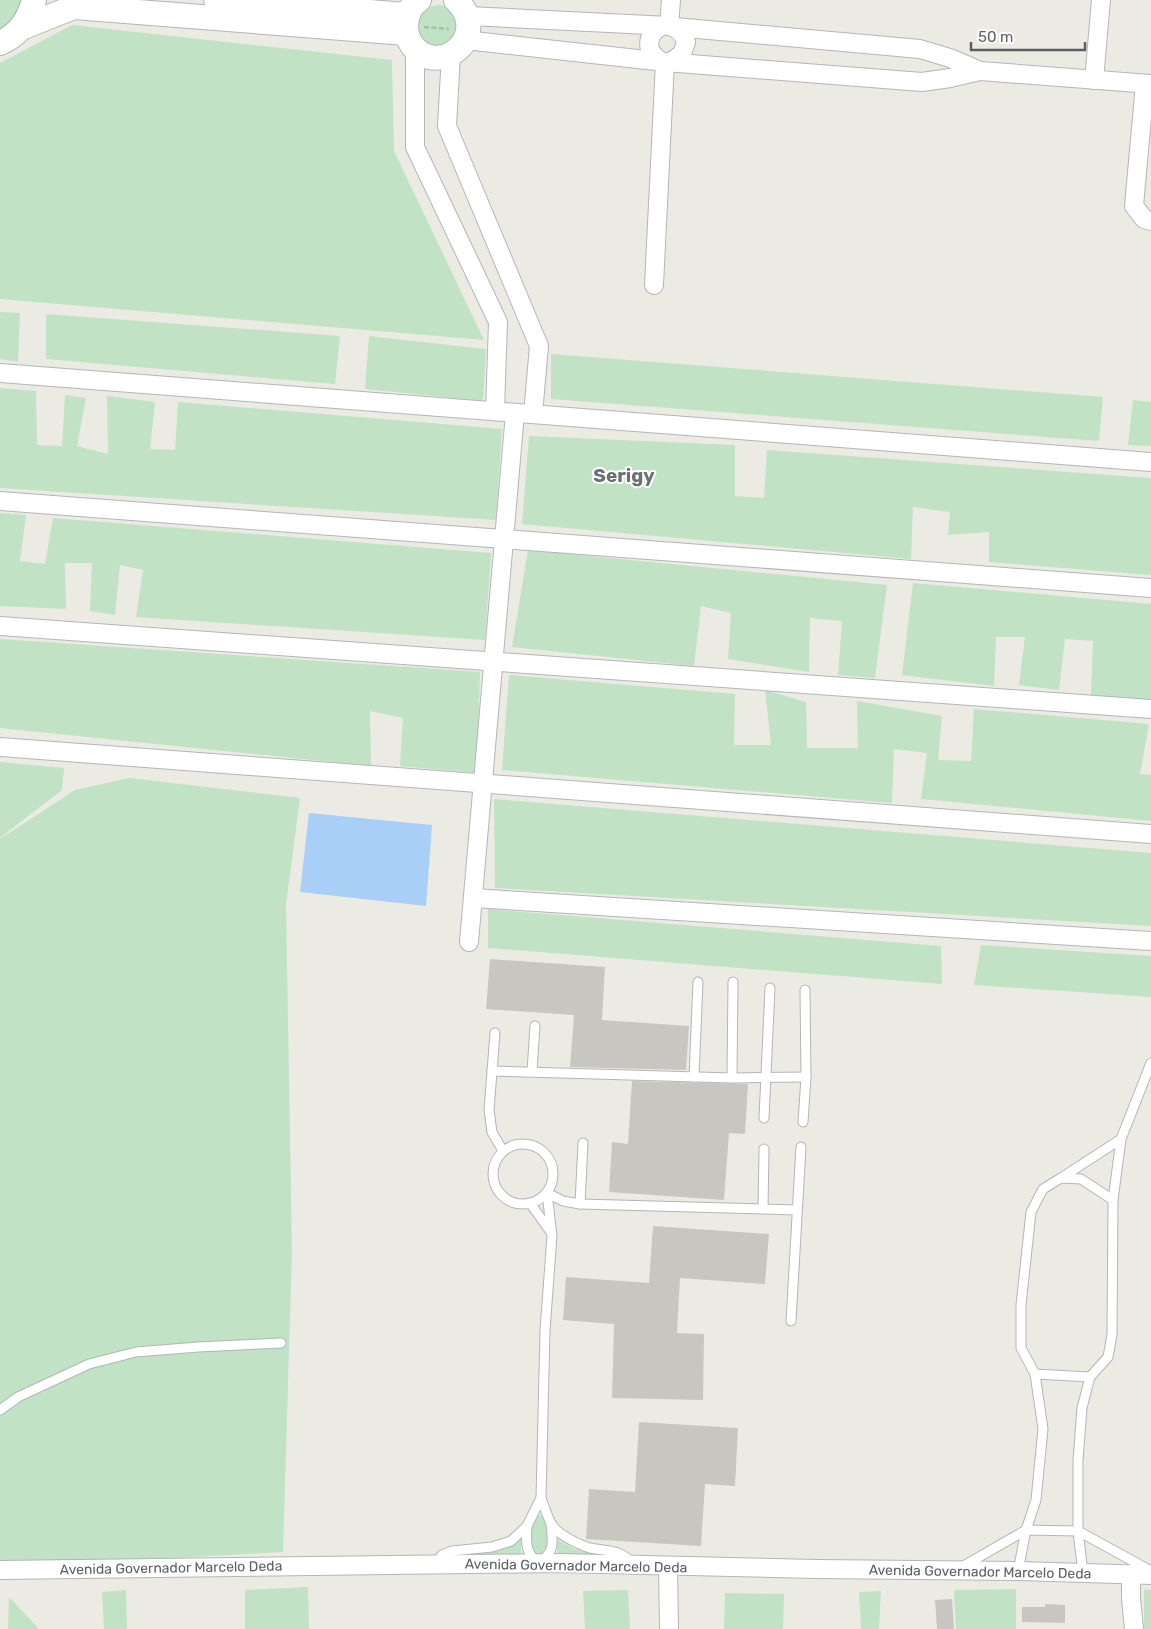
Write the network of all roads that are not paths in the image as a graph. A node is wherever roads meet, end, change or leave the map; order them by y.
1 (34, 0) edge
2 (216, 0) edge
3 (671, 0) edge
4 (1101, 0) edge
5 (459, 4) edge
6 (412, 24) edge
7 (669, 26) junction
8 (22, 28) junction
9 (0, 43) edge
10 (458, 47) junction
11 (926, 51) junction
12 (666, 61) junction
13 (980, 71) junction
14 (1094, 80) junction
15 (922, 82) junction
16 (1148, 84) edge
17 (1151, 221) edge
18 (654, 285) dead end
19 (0, 373) edge
20 (495, 411) junction
21 (515, 413) junction
22 (533, 414) junction
23 (1151, 462) edge
24 (0, 501) edge
25 (504, 539) junction
26 (1151, 588) edge
27 (0, 626) edge
28 (493, 662) junction
29 (1151, 709) edge
30 (0, 747) edge
31 (483, 784) junction
32 (1151, 834) edge
33 (473, 898) junction
34 (1151, 941) edge
35 (469, 942) dead end
36 (698, 982) dead end
37 (733, 982) dead end
38 (770, 988) dead end
39 (805, 990) dead end
40 (535, 1026) dead end
41 (495, 1033) dead end
42 (1151, 1063) edge
43 (492, 1070) junction
44 (532, 1071) junction
45 (767, 1076) junction
46 (694, 1077) junction
47 (806, 1077) junction
48 (732, 1078) junction
49 (764, 1118) dead end
50 (803, 1122) dead end
51 (1121, 1139) junction
52 (583, 1143) dead end
53 (801, 1147) dead end
54 (764, 1149) dead end
55 (503, 1151) junction
56 (1061, 1178) junction
57 (546, 1193) junction
58 (1112, 1200) junction
59 (530, 1203) junction
60 (580, 1204) junction
61 (763, 1209) junction
62 (797, 1210) junction
63 (552, 1236) junction
64 (791, 1321) dead end
65 (281, 1344) dead end
66 (1035, 1374) junction
67 (1090, 1377) junction
68 (0, 1410) edge
69 (541, 1498) junction
70 (551, 1524) junction
71 (527, 1526) junction
72 (1026, 1530) junction
73 (1078, 1531) junction
74 (539, 1564) junction
75 (434, 1565) junction
76 (635, 1565) junction
77 (668, 1566) junction
78 (0, 1570) edge
79 (955, 1570) junction
80 (1018, 1571) junction
81 (1151, 1571) edge
82 (1083, 1573) junction
83 (1132, 1574) junction
84 (1151, 1575) edge
85 (669, 1629) edge
86 (1134, 1629) edge

1 - 8 street
2 - 6 street
3 - 7 street
4 - 14 street
5 - 7 street
5 - 10 street
6 - 8 street
6 - 10 street
6 - 20 street
7 - 11 street
7 - 12 street
7 - 12 street
8 - 9 street
10 - 12 street
10 - 22 street
11 - 13 street
11 - 15 street
12 - 15 street
12 - 18 street
13 - 14 street
13 - 15 street
14 - 16 street
16 - 17 street
19 - 20 street
20 - 21 street
21 - 22 street
21 - 25 street
22 - 23 street
24 - 25 street
25 - 26 street
25 - 28 street
27 - 28 street
28 - 29 street
28 - 31 street
30 - 31 street
31 - 32 street
31 - 33 street
33 - 34 street
33 - 35 street
36 - 46 lane
37 - 48 lane
38 - 45 lane
39 - 47 lane
40 - 44 lane
41 - 43 lane
42 - 51 lane
43 - 44 lane
43 - 55 lane
44 - 46 lane
45 - 47 lane
45 - 48 lane
45 - 49 lane
46 - 48 lane
47 - 50 lane
51 - 56 lane
51 - 58 lane
52 - 60 lane
53 - 62 lane
54 - 61 lane
55 - 57 lane
55 - 59 lane
56 - 58 lane
56 - 66 lane
57 - 59 lane
57 - 60 lane
57 - 63 lane
58 - 67 lane
59 - 63 lane
60 - 61 lane
61 - 62 lane
62 - 64 lane
63 - 69 lane
65 - 68 lane
66 - 67 lane
66 - 72 lane
67 - 73 lane
69 - 70 lane
69 - 71 lane
70 - 74 lane
70 - 76 lane
71 - 74 lane
71 - 75 lane
72 - 73 lane
72 - 79 lane
72 - 80 lane
73 - 81 lane
73 - 82 lane
74 - 75 street, Avenida Governador Marcelo Deda
74 - 76 street, Avenida Governador Marcelo Deda
75 - 78 street, Avenida Governador Marcelo Deda
76 - 77 street, Avenida Governador Marcelo Deda
77 - 79 street, Avenida Governador Marcelo Deda
77 - 85 street
79 - 80 street, Avenida Governador Marcelo Deda
80 - 82 street, Avenida Governador Marcelo Deda
82 - 83 street, Avenida Governador Marcelo Deda
83 - 84 street, Avenida Governador Marcelo Deda
83 - 86 street

